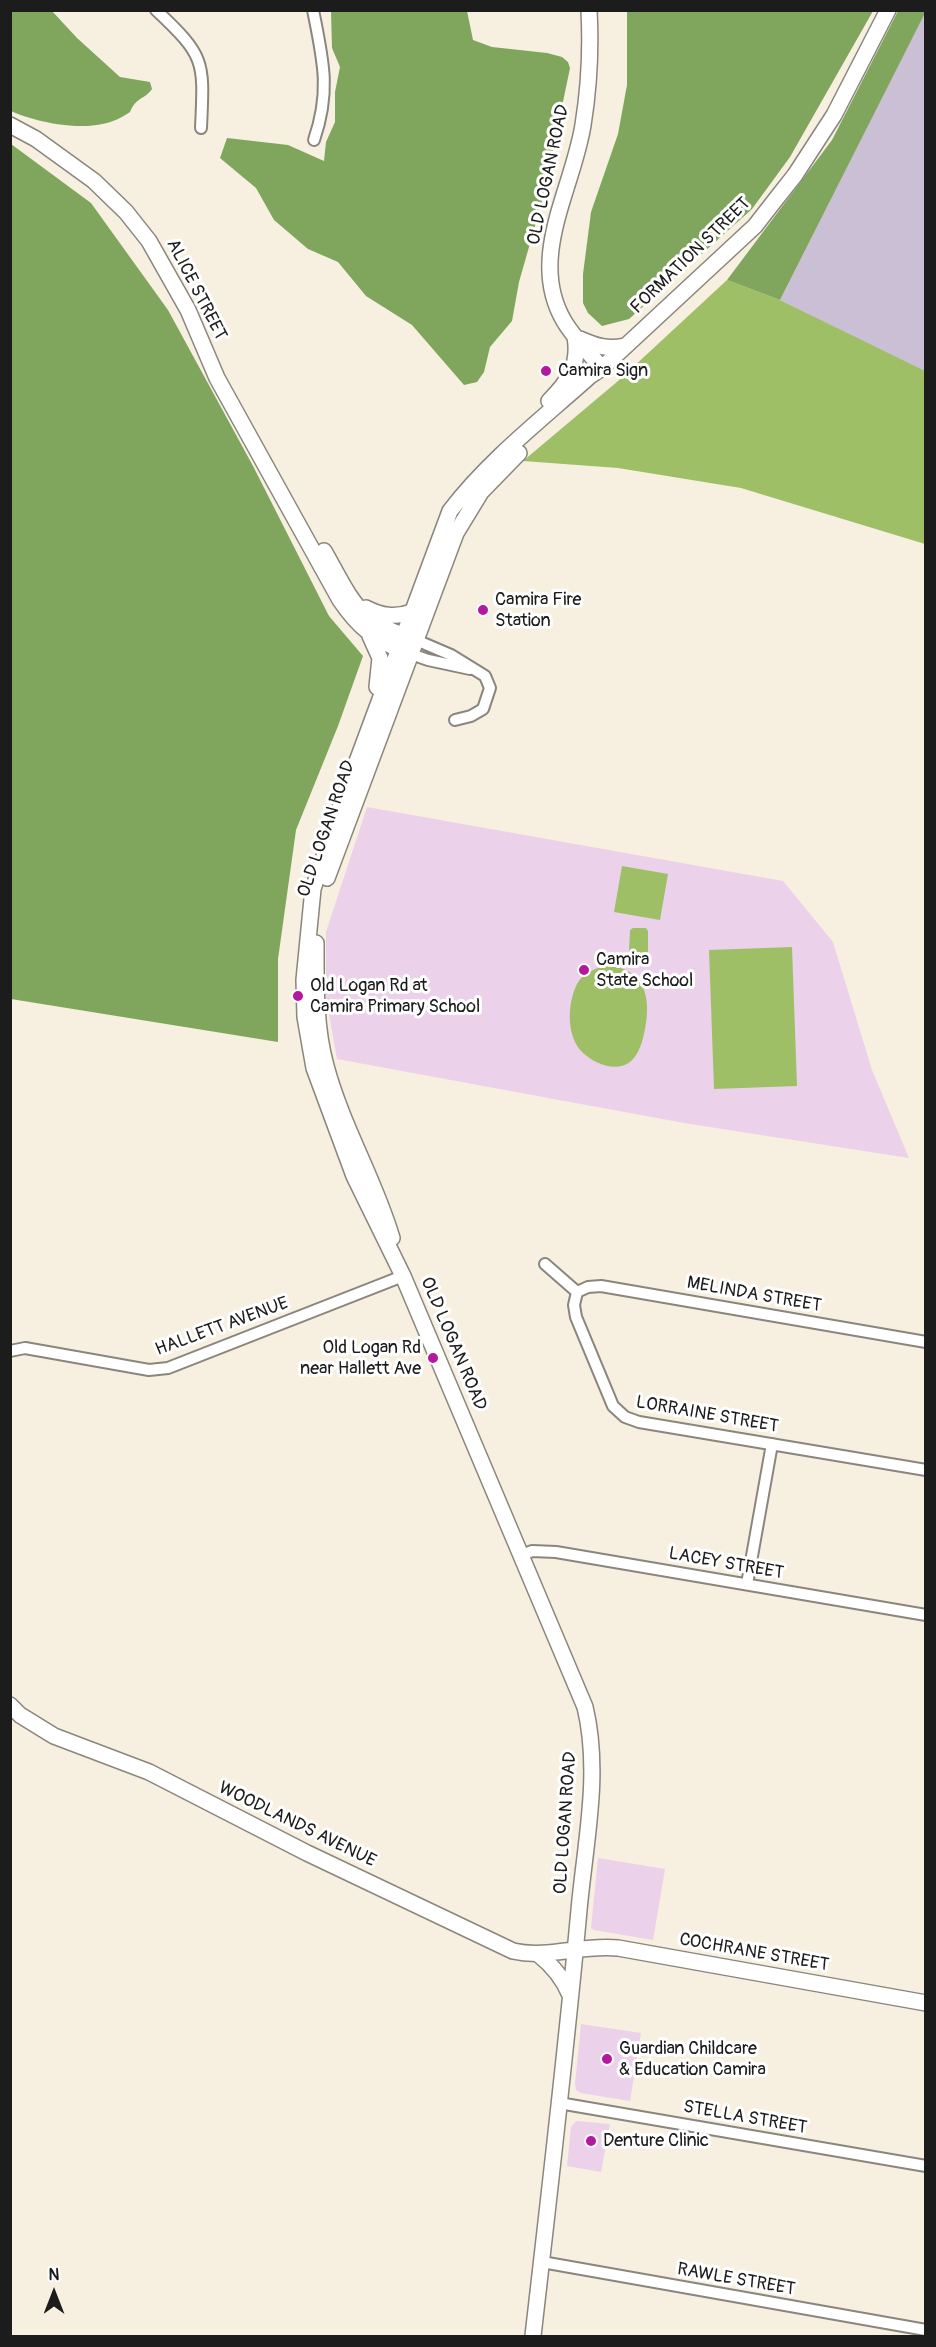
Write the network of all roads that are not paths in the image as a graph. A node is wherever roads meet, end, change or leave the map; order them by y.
1 (156, 10) edge
2 (313, 10) edge
3 (589, 10) edge
4 (888, 10) edge
5 (10, 124) edge
6 (201, 128) dead end
7 (314, 140) dead end
8 (575, 337) junction
9 (626, 346) junction
10 (602, 368) junction
11 (278, 485) junction
12 (467, 489) junction
13 (355, 602) junction
14 (412, 612) junction
15 (368, 633) junction
16 (407, 644) junction
17 (455, 720) dead end
18 (364, 742) junction
19 (545, 1264) dead end
20 (403, 1276) junction
21 (577, 1292) junction
22 (926, 1342) edge
23 (10, 1351) edge
24 (772, 1444) junction
25 (926, 1470) edge
26 (522, 1555) junction
27 (747, 1584) junction
28 (926, 1615) edge
29 (10, 1705) edge
30 (575, 1949) junction
31 (538, 1954) junction
32 (570, 1995) junction
33 (926, 2003) edge
34 (559, 2103) junction
35 (926, 2166) edge
36 (542, 2262) junction
37 (926, 2330) edge
38 (533, 2337) edge

1 - 6 street
2 - 7 street
3 - 8 main road, OLD LOGAN ROAD
4 - 9 main road, FORMATION STREET
5 - 11 main road, ALICE STREET
8 - 9 main road
8 - 10 main road, OLD LOGAN ROAD
8 - 12 main road
9 - 10 main road, FORMATION STREET
10 - 12 main road, FORMATION STREET
10 - 16 main road, FORMATION STREET
11 - 13 main road, ALICE STREET
11 - 15 main road, ALICE STREET
12 - 14 main road, FORMATION STREET
13 - 14 main road
13 - 16 main road, ALICE STREET
14 - 16 main road, FORMATION STREET
15 - 16 main road, ALICE STREET
15 - 18 main road, OLD LOGAN ROAD
16 - 17 street
16 - 18 main road, OLD LOGAN ROAD
16 - 20 main road, OLD LOGAN ROAD
18 - 20 main road, OLD LOGAN ROAD
19 - 21 street
20 - 23 street, HALLETT AVENUE
20 - 26 main road, OLD LOGAN ROAD
21 - 22 street, MELINDA STREET
21 - 24 street, LORRAINE STREET
24 - 25 street, LORRAINE STREET
24 - 27 street
26 - 27 street, LACEY STREET
26 - 30 main road, OLD LOGAN ROAD
27 - 28 street, LACEY STREET
29 - 31 main road, WOODLANDS AVENUE
30 - 31 main road, WOODLANDS AVENUE
30 - 32 main road, OLD LOGAN ROAD
30 - 33 main road, COCHRANE STREET
31 - 32 main road
32 - 34 main road, OLD LOGAN ROAD
34 - 35 street, STELLA STREET
34 - 36 main road, OLD LOGAN ROAD
36 - 37 street, RAWLE STREET
36 - 38 main road, OLD LOGAN ROAD

